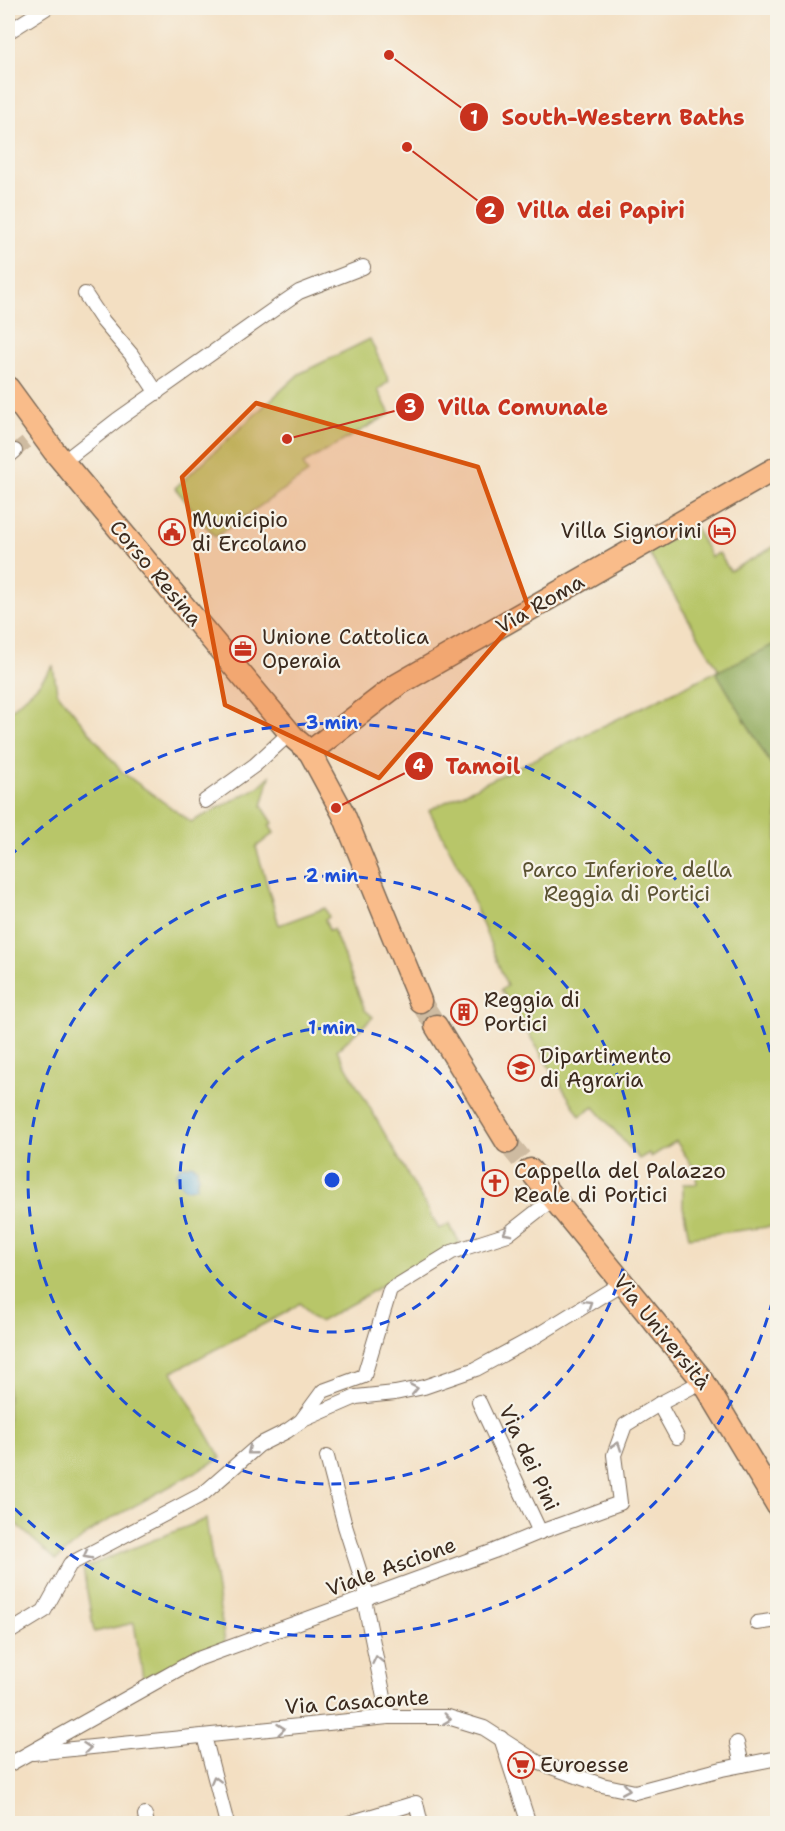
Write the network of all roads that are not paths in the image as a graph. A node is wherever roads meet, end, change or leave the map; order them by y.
1 (46, 8) edge
2 (8, 32) edge
3 (363, 267) dead end
4 (85, 294) dead end
5 (8, 388) edge
6 (157, 393) junction
7 (63, 462) junction
8 (777, 467) edge
9 (290, 733) junction
10 (310, 752) junction
11 (205, 801) dead end
12 (420, 1001) tunnel mouth
13 (436, 1026) tunnel mouth
14 (507, 1142) tunnel mouth
15 (530, 1170) tunnel mouth
16 (554, 1198) junction
17 (622, 1283) junction
18 (703, 1381) junction
19 (479, 1402) dead end
20 (659, 1404) junction
21 (301, 1421) junction
22 (677, 1437) dead end
23 (327, 1457) dead end
24 (777, 1506) edge
25 (540, 1532) junction
26 (366, 1599) junction
27 (777, 1620) edge
28 (757, 1623) dead end
29 (8, 1633) edge
30 (388, 1718) junction
31 (204, 1736) junction
32 (501, 1738) junction
33 (737, 1743) dead end
34 (28, 1754) junction
35 (777, 1758) edge
36 (8, 1765) edge
37 (742, 1765) junction
38 (227, 1824) edge
39 (346, 1824) edge
40 (421, 1824) edge
41 (529, 1824) edge

1 - 2 street
3 - 6 street
4 - 6 street
5 - 7 main road, Corso Resina
6 - 7 street
7 - 9 main road, Corso Resina
8 - 10 main road, Via Roma
9 - 10 main road, Corso Resina
9 - 11 street
10 - 12 main road
13 - 14 main road
15 - 16 main road, Via Università
16 - 17 main road, Via Università
16 -> 21 street
17 - 18 main road, Via Università
21 -> 17 street
18 - 20 street, Viale Ascione
18 - 24 main road, Via Università
19 - 25 street, Via dei Pini
20 - 22 street
25 -> 20 street, Viale Ascione
21 -> 29 street
23 - 26 street
25 - 26 street, Viale Ascione
30 -> 26 street
26 - 34 street, Viale Ascione
27 - 28 street
31 -> 30 street, Via Casaconte
30 -> 32 street, Via Casaconte
34 -> 31 street, Via Casaconte
38 -> 31 street
32 -> 37 street, Via Casaconte
32 - 41 street
33 - 37 street
34 - 36 street, Viale Ascione
35 - 37 street, Via Casaconte
39 - 40 street

